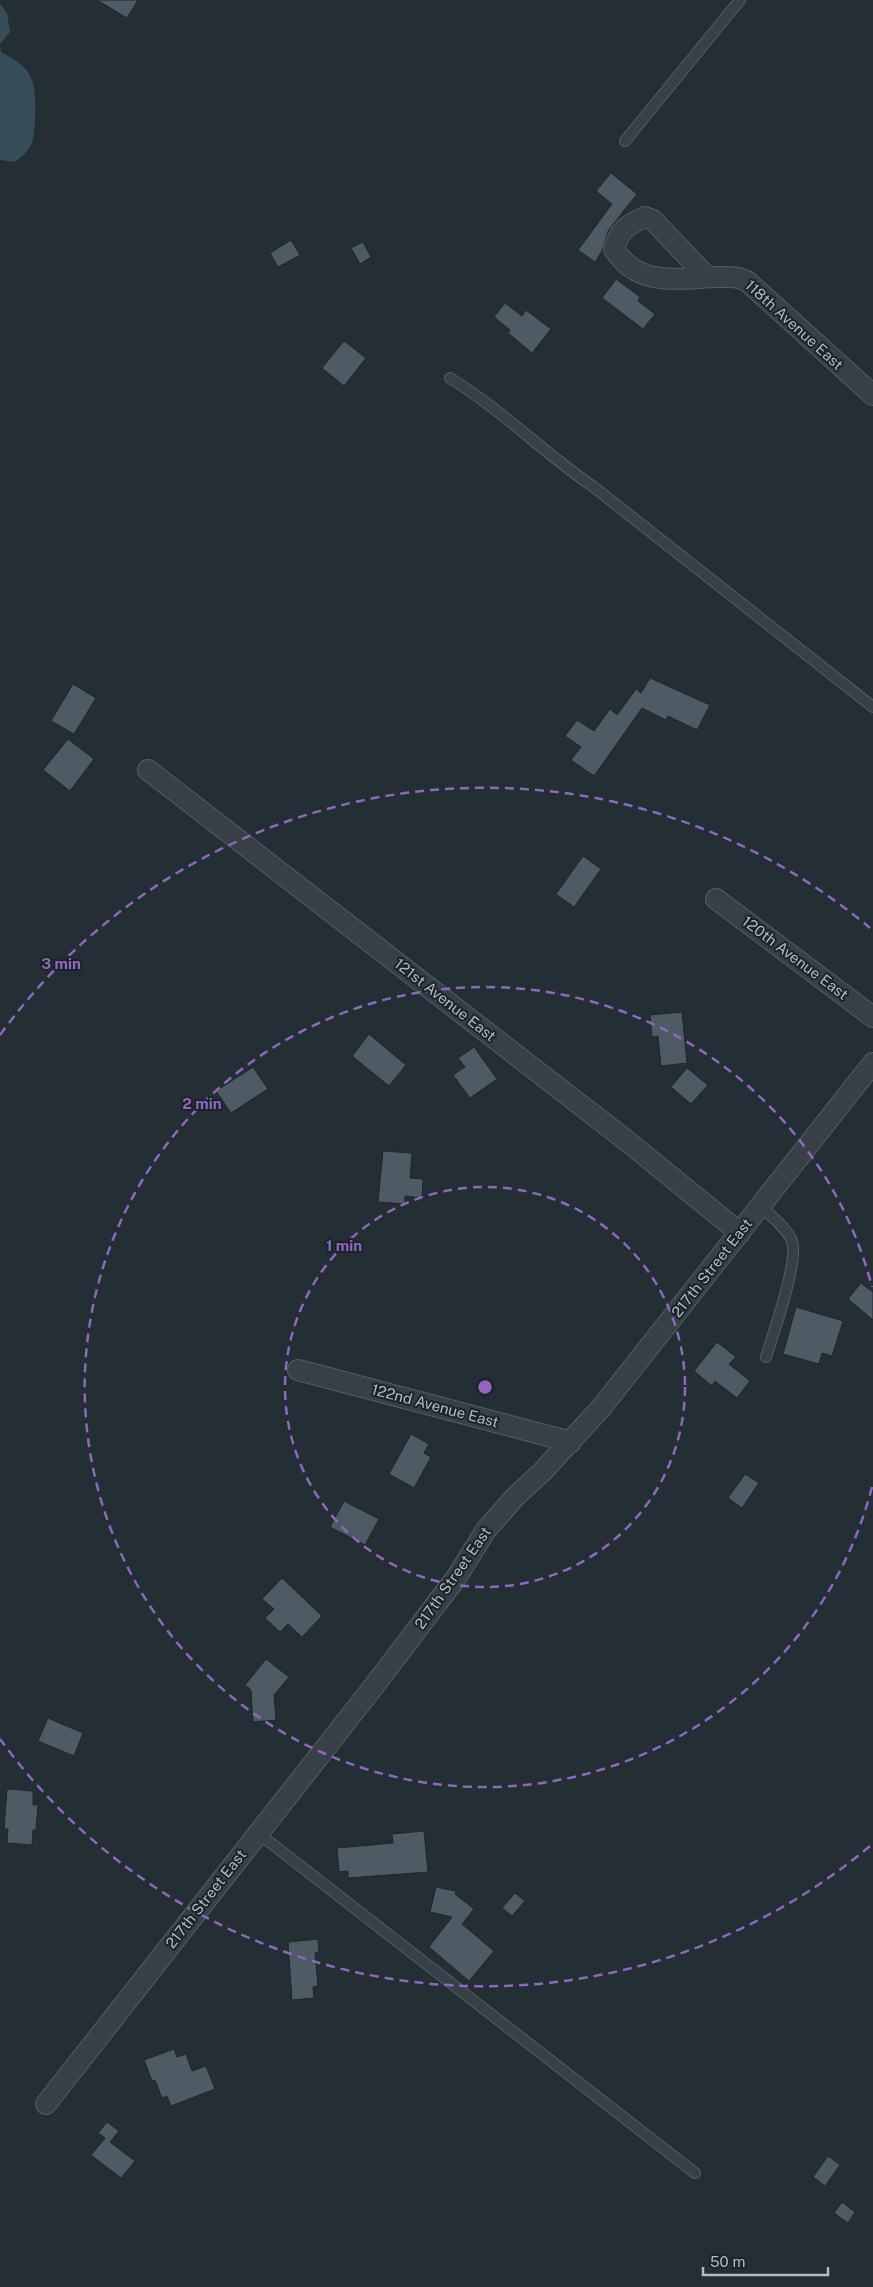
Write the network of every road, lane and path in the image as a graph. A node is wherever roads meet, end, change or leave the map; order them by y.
1 (740, 0) edge
2 (625, 141) dead end
3 (707, 277) dead end
4 (450, 378) dead end
5 (873, 395) edge
6 (873, 707) edge
7 (148, 770) dead end
8 (716, 899) dead end
9 (873, 1017) edge
10 (873, 1063) edge
11 (761, 1207) junction
12 (740, 1233) junction
13 (766, 1357) dead end
14 (298, 1370) dead end
15 (572, 1442) junction
16 (258, 1833) junction
17 (46, 2104) dead end
18 (695, 2173) dead end

1 - 2 lane
3 - 5 street, 118th Avenue East
4 - 6 lane
7 - 12 street, 121st Avenue East
8 - 9 street, 120th Avenue East
10 - 11 street, 217th Street East
11 - 12 street, 217th Street East
11 - 13 lane
12 - 15 street, 217th Street East
14 - 15 street, 122nd Avenue East
15 - 16 street, 217th Street East
16 - 17 street, 217th Street East
16 - 18 lane

